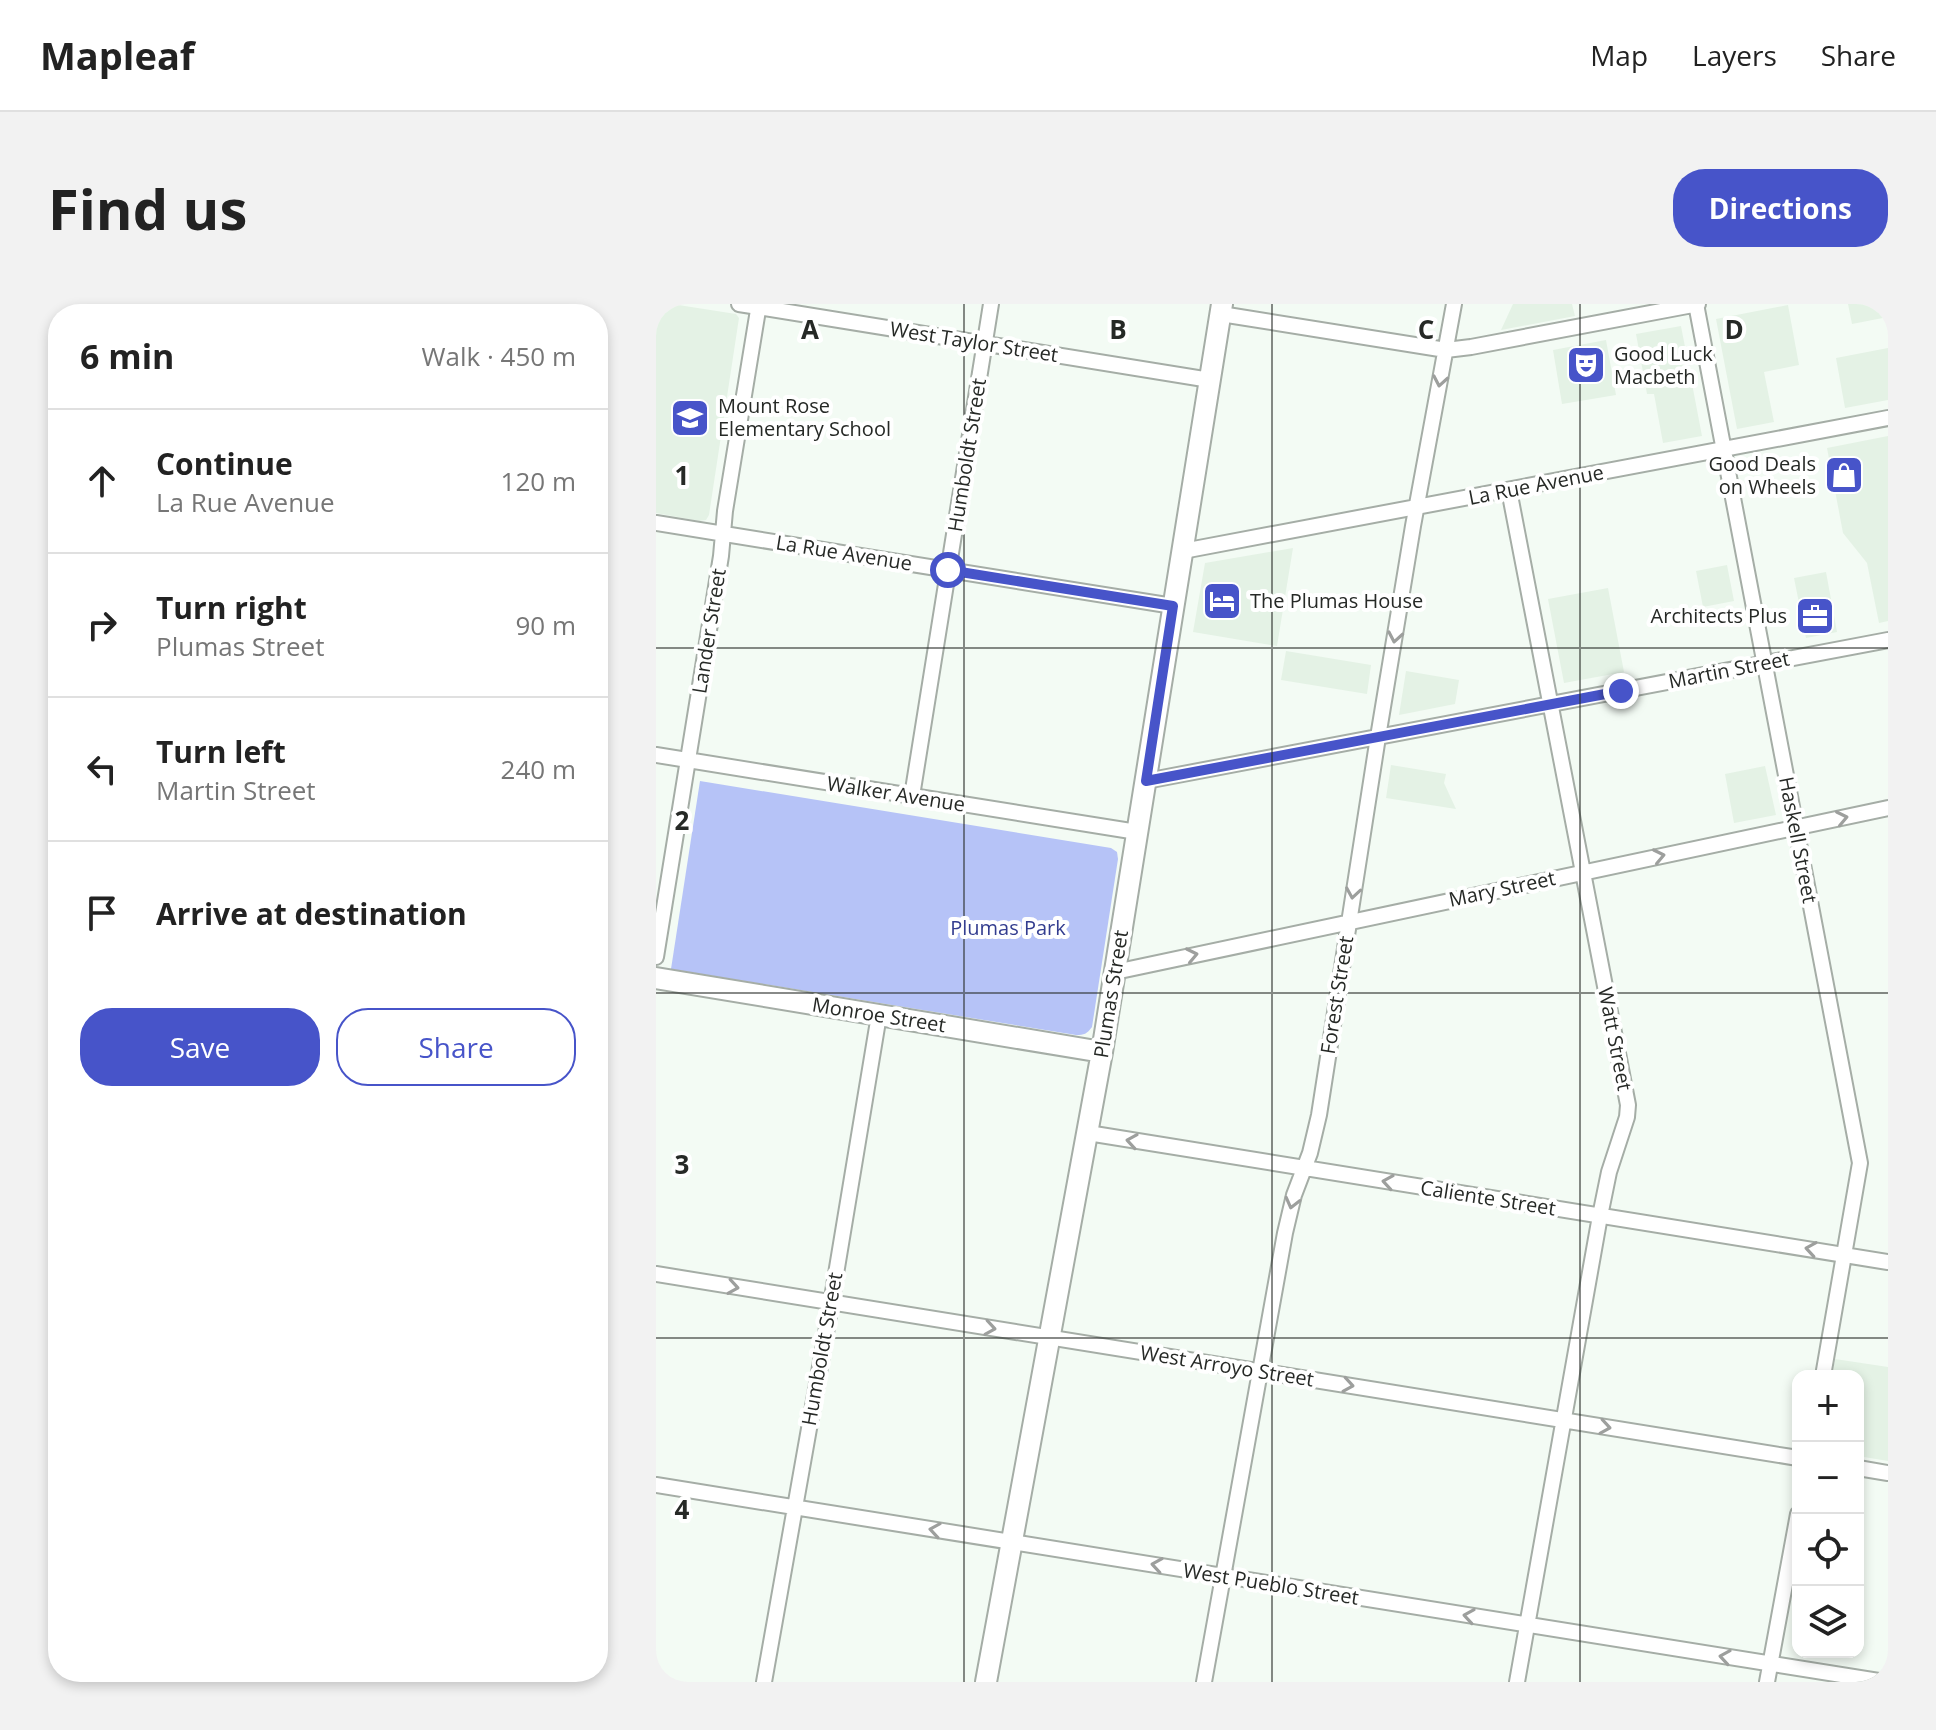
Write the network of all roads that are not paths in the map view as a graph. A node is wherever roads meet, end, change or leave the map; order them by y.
1 (739, 304) edge
2 (991, 304) edge
3 (1454, 304) edge
4 (1697, 304) edge
5 (759, 306) edge
6 (1222, 309) edge
7 (984, 344) junction
8 (1446, 350) junction
9 (1210, 380) junction
10 (1888, 418) edge
11 (1722, 450) junction
12 (1509, 490) junction
13 (1417, 508) junction
14 (656, 523) edge
15 (723, 534) junction
16 (1183, 551) junction
17 (948, 570) junction
18 (1173, 606) junction
19 (1888, 640) edge
20 (1764, 663) junction
21 (1551, 704) junction
22 (1378, 737) junction
23 (656, 755) edge
24 (688, 760) junction
25 (1146, 781) junction
26 (912, 796) junction
27 (1888, 808) edge
28 (1796, 827) junction
29 (1137, 832) junction
30 (1582, 872) junction
31 (1349, 922) junction
32 (656, 957) edge
33 (1115, 972) junction
34 (656, 978) edge
35 (879, 1015) junction
36 (1102, 1052) junction
37 (1088, 1133) junction
38 (1304, 1168) junction
39 (1600, 1216) junction
40 (1844, 1254) junction
41 (1888, 1262) edge
42 (656, 1274) edge
43 (831, 1303) junction
44 (1050, 1337) junction
45 (1824, 1370) edge
46 (1260, 1371) junction
47 (1564, 1420) junction
48 (1792, 1457) edge
49 (1864, 1469) edge
50 (1888, 1473) edge
51 (656, 1485) edge
52 (795, 1507) junction
53 (1012, 1542) junction
54 (1792, 1546) edge
55 (1223, 1576) junction
56 (1527, 1625) junction
57 (1770, 1664) junction
58 (764, 1682) edge
59 (986, 1682) edge
60 (1204, 1682) edge
61 (1517, 1682) edge
62 (1767, 1682) edge
63 (1885, 1682) edge

1 - 5 street, West Taylor Street
2 - 7 street, Humboldt Street
3 - 8 street, Forest Street
4 - 8 street
4 - 11 street, Haskell Street
5 - 7 street, West Taylor Street
5 - 15 street, Lander Street
6 - 8 street
6 - 9 street, Plumas Street
7 - 9 street, West Taylor Street
7 - 17 street, Humboldt Street
8 -> 13 street, Forest Street
9 - 16 street, Plumas Street
10 - 11 street, La Rue Avenue
11 - 12 street, La Rue Avenue
11 - 20 street, Haskell Street
12 - 13 street, La Rue Avenue
12 - 21 street, Watt Street
13 - 16 street, La Rue Avenue
13 -> 22 street, Forest Street
14 - 15 street, La Rue Avenue
15 - 17 street, La Rue Avenue
15 - 24 street, Lander Street
16 - 18 street, Plumas Street
17 - 18 street, La Rue Avenue
17 - 26 street, Humboldt Street
18 - 25 street, Plumas Street
19 - 20 street, Martin Street
20 - 21 street, Martin Street
20 - 28 street, Haskell Street
21 - 22 street, Martin Street
21 - 30 street, Watt Street
22 - 25 street, Martin Street
22 -> 31 street, Forest Street
23 - 24 street, Walker Avenue
24 - 26 street, Walker Avenue
24 - 32 street, Lander Street
25 - 29 street, Plumas Street
26 - 29 street, Walker Avenue
28 -> 27 street, Mary Street
30 -> 28 street, Mary Street
28 - 40 street, Haskell Street
29 - 33 street, Plumas Street
30 - 31 street, Mary Street
30 - 39 street, Watt Street
33 -> 31 street, Mary Street
31 - 38 street, Forest Street
33 - 36 street, Plumas Street
34 - 35 street, Monroe Street
35 - 36 street, Monroe Street
35 - 43 street, Humboldt Street
36 - 37 street, Plumas Street
38 -> 37 street, Caliente Street
37 - 44 street, Plumas Street
39 -> 38 street, Caliente Street
38 -> 46 street, Forest Street
40 -> 39 street, Caliente Street
39 - 47 street, Watt Street
40 - 41 street, Caliente Street
40 - 45 street, Haskell Street
42 -> 43 street, West Arroyo Street
43 -> 44 street, West Arroyo Street
43 - 52 street, Humboldt Street
44 - 46 street, West Arroyo Street
44 - 53 street, Plumas Street
46 -> 47 street, West Arroyo Street
46 - 55 street, Forest Street
47 -> 48 street, West Arroyo Street
47 - 56 street, Watt Street
49 - 50 street
51 - 52 street, West Pueblo Street
53 -> 52 street, West Pueblo Street
52 - 58 street, Humboldt Street
55 -> 53 street, West Pueblo Street
53 - 59 street, Plumas Street
54 - 57 street
56 -> 55 street, West Pueblo Street
55 - 60 street, Forest Street
57 -> 56 street, West Pueblo Street
56 - 61 street, Watt Street
57 - 62 street
57 - 63 street, West Pueblo Street

